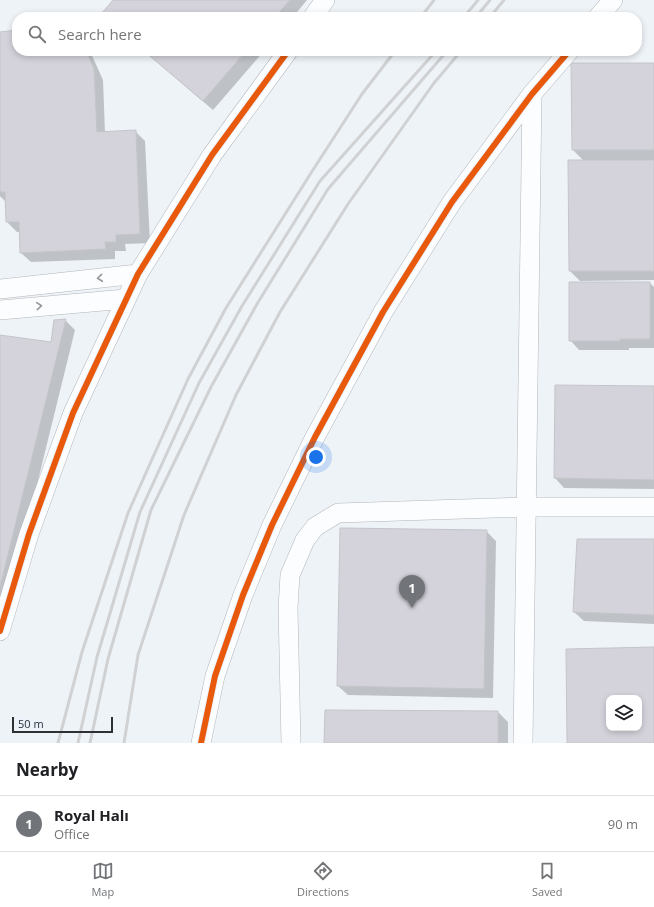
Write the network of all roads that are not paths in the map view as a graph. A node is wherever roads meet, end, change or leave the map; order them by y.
1 (325, 0) edge
2 (613, 0) edge
3 (317, 12) edge
4 (602, 12) edge
5 (284, 56) edge
6 (565, 56) edge
7 (532, 94) junction
8 (138, 274) junction
9 (0, 289) edge
10 (126, 299) junction
11 (0, 310) edge
12 (527, 507) junction
13 (654, 507) edge
14 (0, 631) edge
15 (200, 743) edge
16 (291, 743) edge
17 (523, 743) edge

1 - 3 street
2 - 4 street
5 - 8 street
6 - 7 street
7 - 12 street
7 - 15 street
8 -> 9 street
8 - 10 street
11 -> 10 street
10 - 14 street
12 - 13 street
12 - 16 street
12 - 17 street

